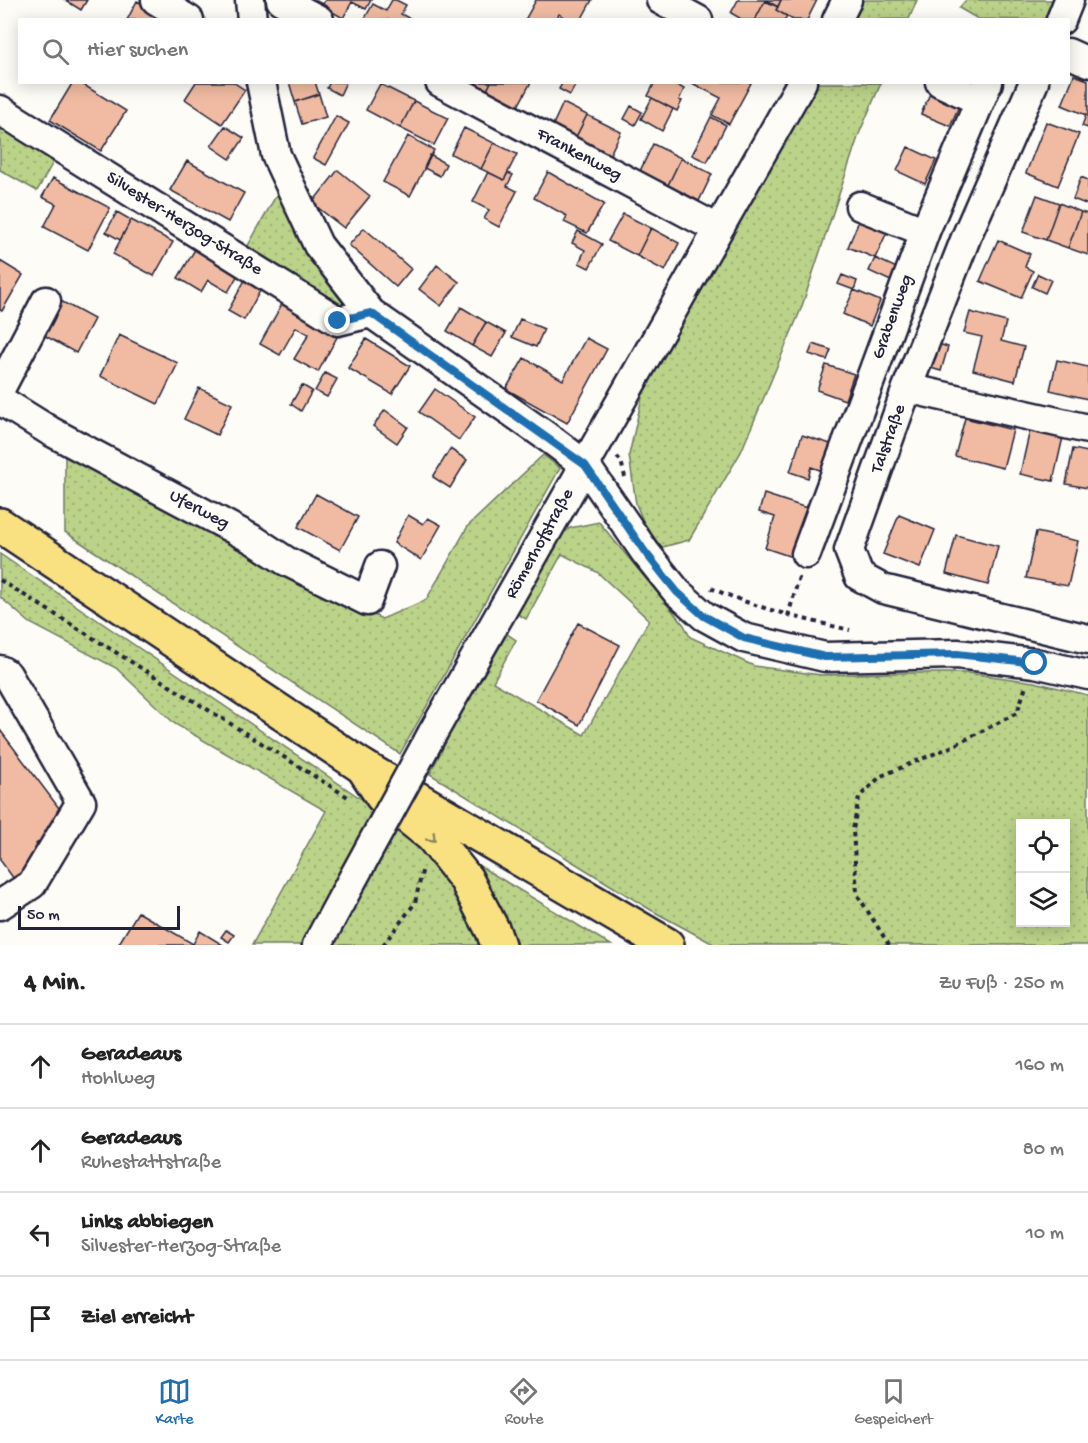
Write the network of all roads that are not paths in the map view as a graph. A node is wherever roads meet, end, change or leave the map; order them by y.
1 (156, 0) edge
2 (250, 0) edge
3 (281, 0) edge
4 (661, 0) edge
5 (848, 0) edge
6 (1070, 0) edge
7 (186, 18) edge
8 (252, 18) edge
9 (315, 18) edge
10 (694, 18) edge
11 (838, 18) edge
12 (1062, 18) edge
13 (1070, 54) edge
14 (1088, 62) edge
15 (261, 84) edge
16 (445, 84) edge
17 (801, 84) edge
18 (949, 84) edge
19 (1033, 84) edge
20 (984, 92) edge
21 (0, 110) edge
22 (860, 206) dead end
23 (927, 224) junction
24 (718, 229) junction
25 (967, 236) junction
26 (46, 301) dead end
27 (371, 313) junction
28 (907, 388) junction
29 (0, 389) edge
30 (0, 400) edge
31 (1088, 429) edge
32 (585, 465) junction
33 (0, 525) edge
34 (806, 554) road end
35 (380, 566) dead end
36 (1088, 639) edge
37 (0, 670) edge
38 (1088, 675) edge
39 (363, 767) junction
40 (0, 905) edge
41 (317, 945) edge
42 (498, 945) edge
43 (667, 945) edge

1 - 7 street
2 - 8 street
3 - 9 street
4 - 10 street
5 - 11 street
6 - 12 street
13 - 14 street
15 - 27 street
16 - 24 street, Frankenweg
17 - 24 street, Römerhofstraße
18 - 20 street
19 - 25 street, Talstraße
20 - 23 street, Grabenweg
21 - 27 street, Silvester-Herzog-Straße
22 - 23 street
23 - 25 street
23 - 34 street, Grabenweg
24 - 32 street, Römerhofstraße
25 - 28 street, Talstraße
26 - 29 street
27 - 32 street
28 - 31 street
28 - 36 street, Talstraße
30 - 35 street, Uferweg
32 - 38 street
32 - 41 street, Römerhofstraße, bridge
33 - 39 main road
37 - 40 street
39 -> 42 main road
39 - 43 main road

